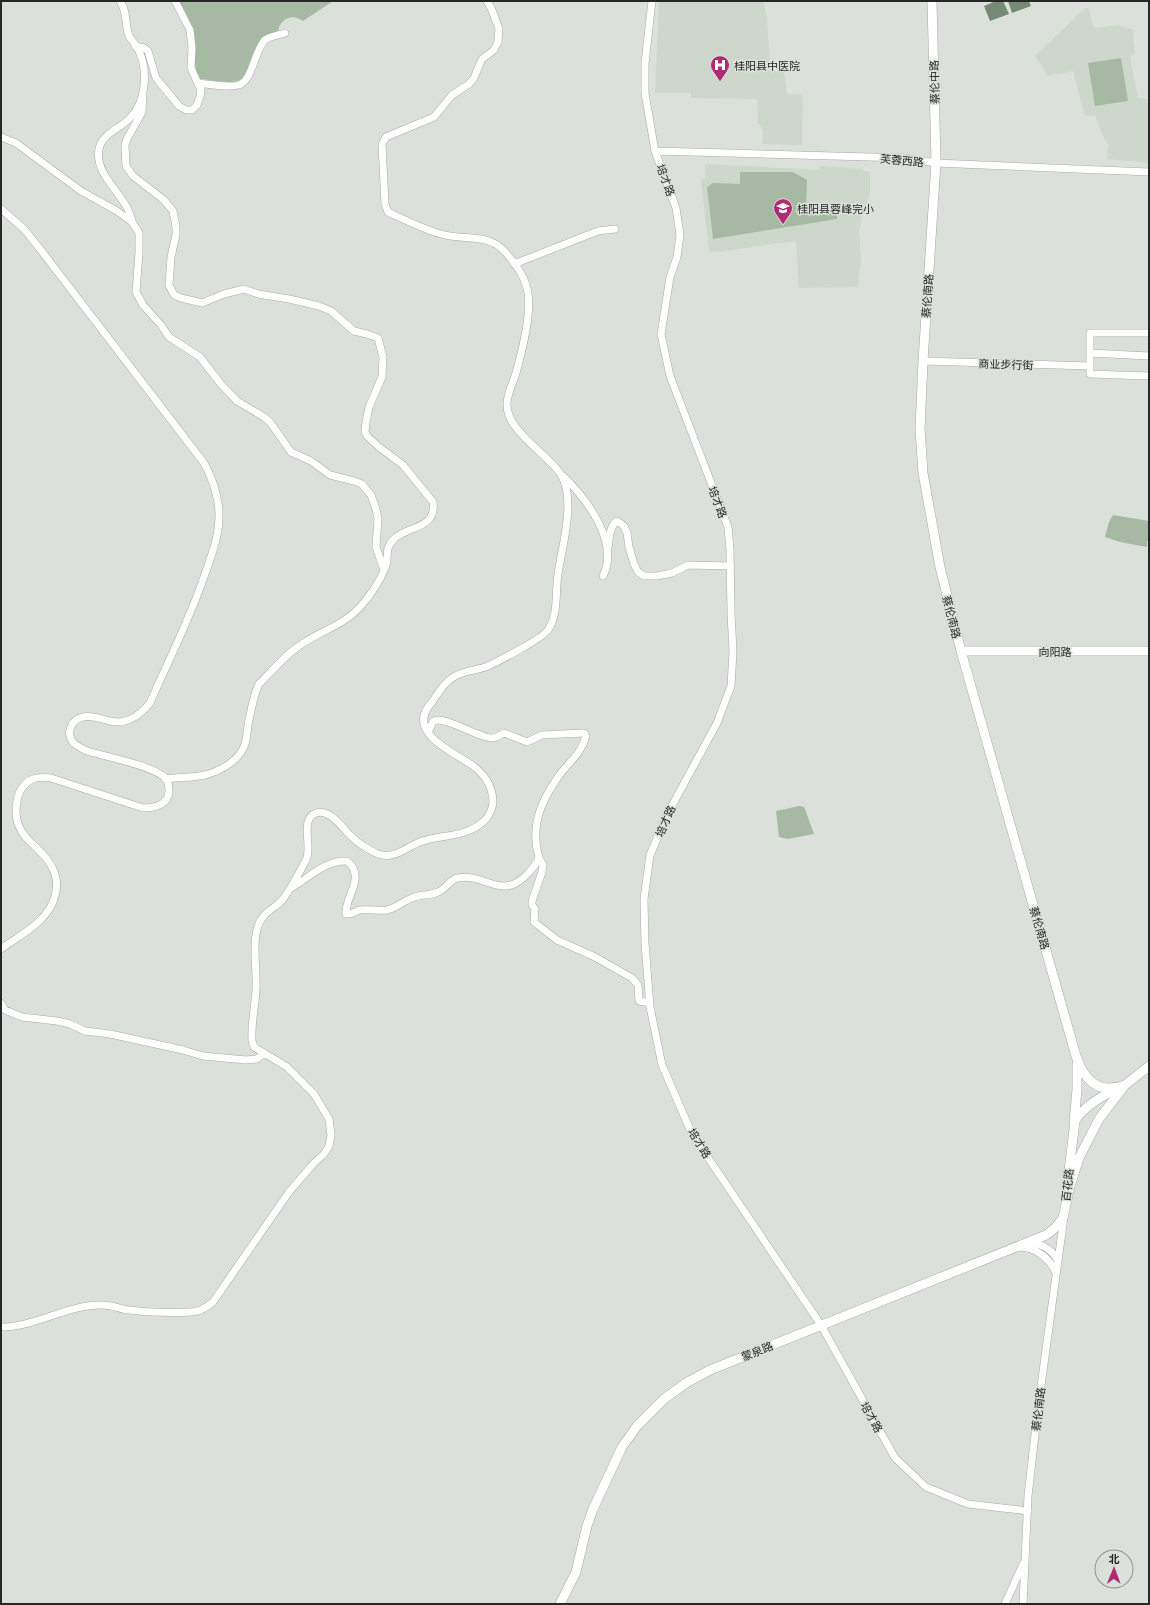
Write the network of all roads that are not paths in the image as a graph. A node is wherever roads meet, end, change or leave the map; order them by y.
1 (120, 1) edge
2 (175, 1) edge
3 (487, 1) edge
4 (652, 1) edge
5 (932, 1) edge
6 (285, 33) dead end
7 (135, 46) junction
8 (198, 83) junction
9 (143, 94) junction
10 (1, 137) edge
11 (655, 151) junction
12 (936, 163) junction
13 (1149, 172) edge
14 (1, 209) edge
15 (132, 222) junction
16 (615, 229) dead end
17 (514, 264) junction
18 (1149, 333) edge
19 (1090, 353) junction
20 (1149, 356) edge
21 (923, 361) junction
22 (1090, 366) junction
23 (1149, 376) edge
24 (560, 473) junction
25 (607, 551) junction
26 (731, 566) junction
27 (384, 570) junction
28 (603, 576) dead end
29 (961, 651) junction
30 (1149, 651) edge
31 (428, 732) junction
32 (165, 778) junction
33 (540, 858) junction
34 (290, 888) junction
35 (1, 948) edge
36 (1, 1003) edge
37 (650, 1003) junction
38 (264, 1054) junction
39 (1076, 1056) junction
40 (1149, 1066) edge
41 (1125, 1085) junction
42 (1073, 1126) junction
43 (1064, 1214) junction
44 (1025, 1243) junction
45 (1016, 1247) junction
46 (1058, 1260) junction
47 (1056, 1274) junction
48 (821, 1325) junction
49 (1, 1327) edge
50 (1028, 1511) junction
51 (1025, 1561) junction
52 (560, 1604) edge
53 (1005, 1604) edge
54 (1023, 1604) edge

1 - 7 street
2 - 8 street
3 - 17 street
4 - 11 street, 培才路
5 - 12 main road, 蔡伦中路
6 - 8 street
7 - 8 street
7 - 9 street
9 - 15 street
9 - 27 street
10 - 15 street
11 - 12 street, 芙蓉西路
11 - 26 street, 培才路
12 - 13 street, 芙蓉西路
12 - 21 main road, 蔡伦南路
14 - 32 street
15 - 27 street
16 - 17 street
17 - 24 street
18 - 19 street
19 - 20 street
19 - 22 street
21 - 22 street, 商业步行街
21 - 29 main road, 蔡伦南路
22 - 23 street
24 - 25 street
24 - 31 street
25 - 26 street
25 - 28 street
26 - 37 street, 培才路
27 - 32 street
29 - 30 main road, 向阳路
29 - 39 main road, 蔡伦南路
31 - 33 street
31 - 34 street
32 - 35 street
33 - 34 street
33 - 37 street
34 - 38 street
36 - 38 street
37 - 48 street, 培才路
38 - 49 street
39 - 41 main road, 蔡伦南路
39 - 42 main road, 蔡伦南路
40 - 41 main road, 百花路
41 - 42 main road, 百花路
41 - 43 main road, 百花路
42 - 43 main road, 百花路
43 - 44 main road, 蒙泉路
43 - 46 street, 蔡伦南路
44 - 45 main road, 蒙泉路
44 - 46 street
45 - 47 street
45 - 48 main road, 蒙泉路
46 - 47 street, 蔡伦南路
47 - 50 street, 蔡伦南路
48 - 50 street, 培才路
48 - 52 main road, 蒙泉路
50 - 51 street, 蔡伦南路
51 - 53 street
51 - 54 street, 蔡伦南路

